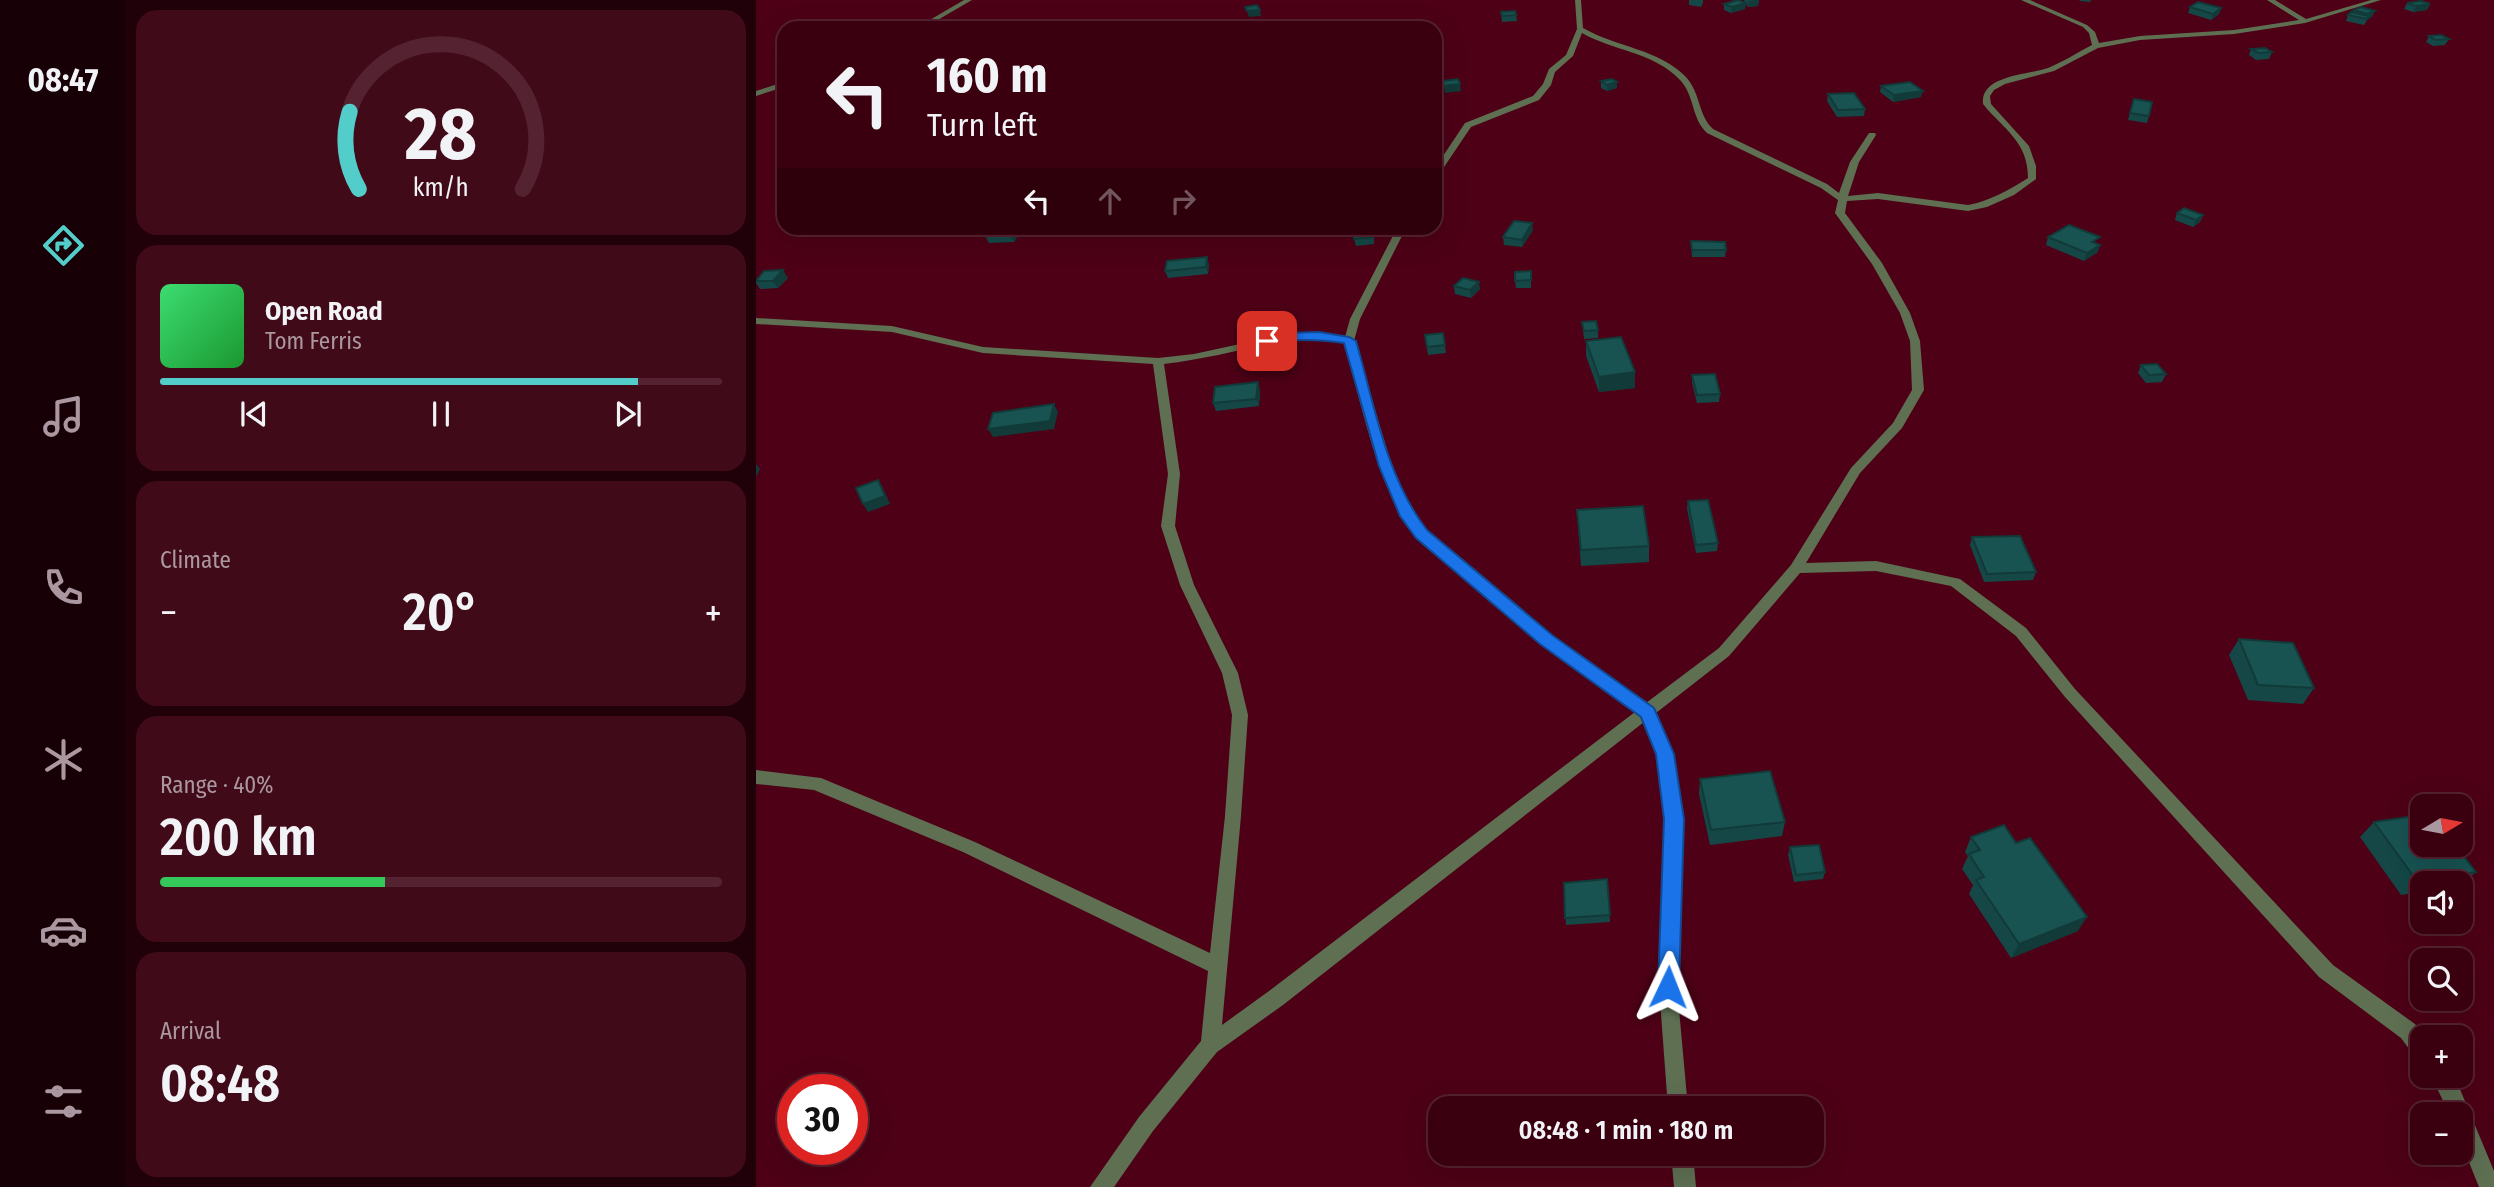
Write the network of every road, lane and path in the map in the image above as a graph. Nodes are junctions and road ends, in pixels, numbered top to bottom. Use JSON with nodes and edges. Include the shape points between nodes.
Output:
{"nodes":[{"id":1,"x":969,"y":0,"type":"edge"},
{"id":2,"x":1578,"y":0,"type":"edge"},
{"id":3,"x":2024,"y":0,"type":"edge"},
{"id":4,"x":2270,"y":0,"type":"edge"},
{"id":5,"x":2378,"y":0,"type":"edge"},
{"id":6,"x":932,"y":21,"type":"edge"},
{"id":7,"x":2305,"y":21,"type":"junction"},
{"id":8,"x":1580,"y":29,"type":"junction"},
{"id":9,"x":2096,"y":46,"type":"junction"},
{"id":10,"x":777,"y":87,"type":"edge"},
{"id":11,"x":756,"y":94,"type":"edge"},
{"id":12,"x":1872,"y":135,"type":"dead end"},
{"id":13,"x":1442,"y":164,"type":"edge"},
{"id":14,"x":1842,"y":200,"type":"junction"},
{"id":15,"x":1398,"y":235,"type":"edge"},
{"id":16,"x":756,"y":321,"type":"edge"},
{"id":17,"x":1349,"y":341,"type":"junction"},
{"id":18,"x":1157,"y":361,"type":"junction"},
{"id":19,"x":1796,"y":568,"type":"junction"},
{"id":20,"x":1648,"y":713,"type":"junction"},
{"id":21,"x":756,"y":777,"type":"edge"},
{"id":22,"x":1218,"y":966,"type":"junction"},
{"id":23,"x":2410,"y":1034,"type":"edge"},
{"id":24,"x":1210,"y":1045,"type":"junction"},
{"id":25,"x":2449,"y":1088,"type":"edge"},
{"id":26,"x":1677,"y":1096,"type":"edge"},
{"id":27,"x":1683,"y":1166,"type":"edge"},
{"id":28,"x":1101,"y":1187,"type":"edge"},
{"id":29,"x":1685,"y":1187,"type":"edge"},
{"id":30,"x":2490,"y":1187,"type":"edge"}],
"edges":[{"from":1,"to":6,"type":"street"},
{"from":2,"to":8,"type":"street"},
{"from":3,"to":9,"type":"street","via":[[2085,26]]},
{"from":4,"to":7,"type":"street"},
{"from":5,"to":7,"type":"street"},
{"from":7,"to":9,"type":"street"},
{"from":8,"to":13,"type":"street","via":[[1569,56],[1552,71],[1536,98],[1468,125]]},
{"from":8,"to":14,"type":"street","via":[[1671,68],[1695,96],[1700,124],[1824,186]]},
{"from":9,"to":14,"type":"street","via":[[2051,69],[2002,82],[1986,96],[1987,104],[2032,158],[2032,178],[2011,193],[1968,208],[1878,196]]},
{"from":10,"to":11,"type":"street"},
{"from":12,"to":14,"type":"street","via":[[1856,156]]},
{"from":14,"to":19,"type":"street","via":[[1840,213],[1877,263],[1905,313],[1915,341],[1918,390],[1898,425],[1855,471]]},
{"from":15,"to":17,"type":"street","via":[[1355,319]]},
{"from":16,"to":18,"type":"street","via":[[892,329],[983,350]]},
{"from":17,"to":18,"type":"street","via":[[1319,335],[1286,337]]},
{"from":17,"to":20,"type":"street","via":[[1386,466],[1407,516],[1421,534],[1546,639]]},
{"from":18,"to":22,"type":"street","via":[[1174,474],[1168,526],[1186,585],[1230,673],[1240,715]]},
{"from":19,"to":20,"type":"street","via":[[1724,652]]},
{"from":19,"to":23,"type":"street","via":[[1876,566],[1955,582],[2021,632],[2070,693],[2326,971]]},
{"from":20,"to":24,"type":"street"},
{"from":20,"to":26,"type":"street","via":[[1665,754],[1674,819],[1668,987]]},
{"from":21,"to":22,"type":"street","via":[[815,783],[969,847]]},
{"from":22,"to":24,"type":"street"},
{"from":24,"to":28,"type":"street"},
{"from":25,"to":30,"type":"street"},
{"from":27,"to":29,"type":"street"}]}
